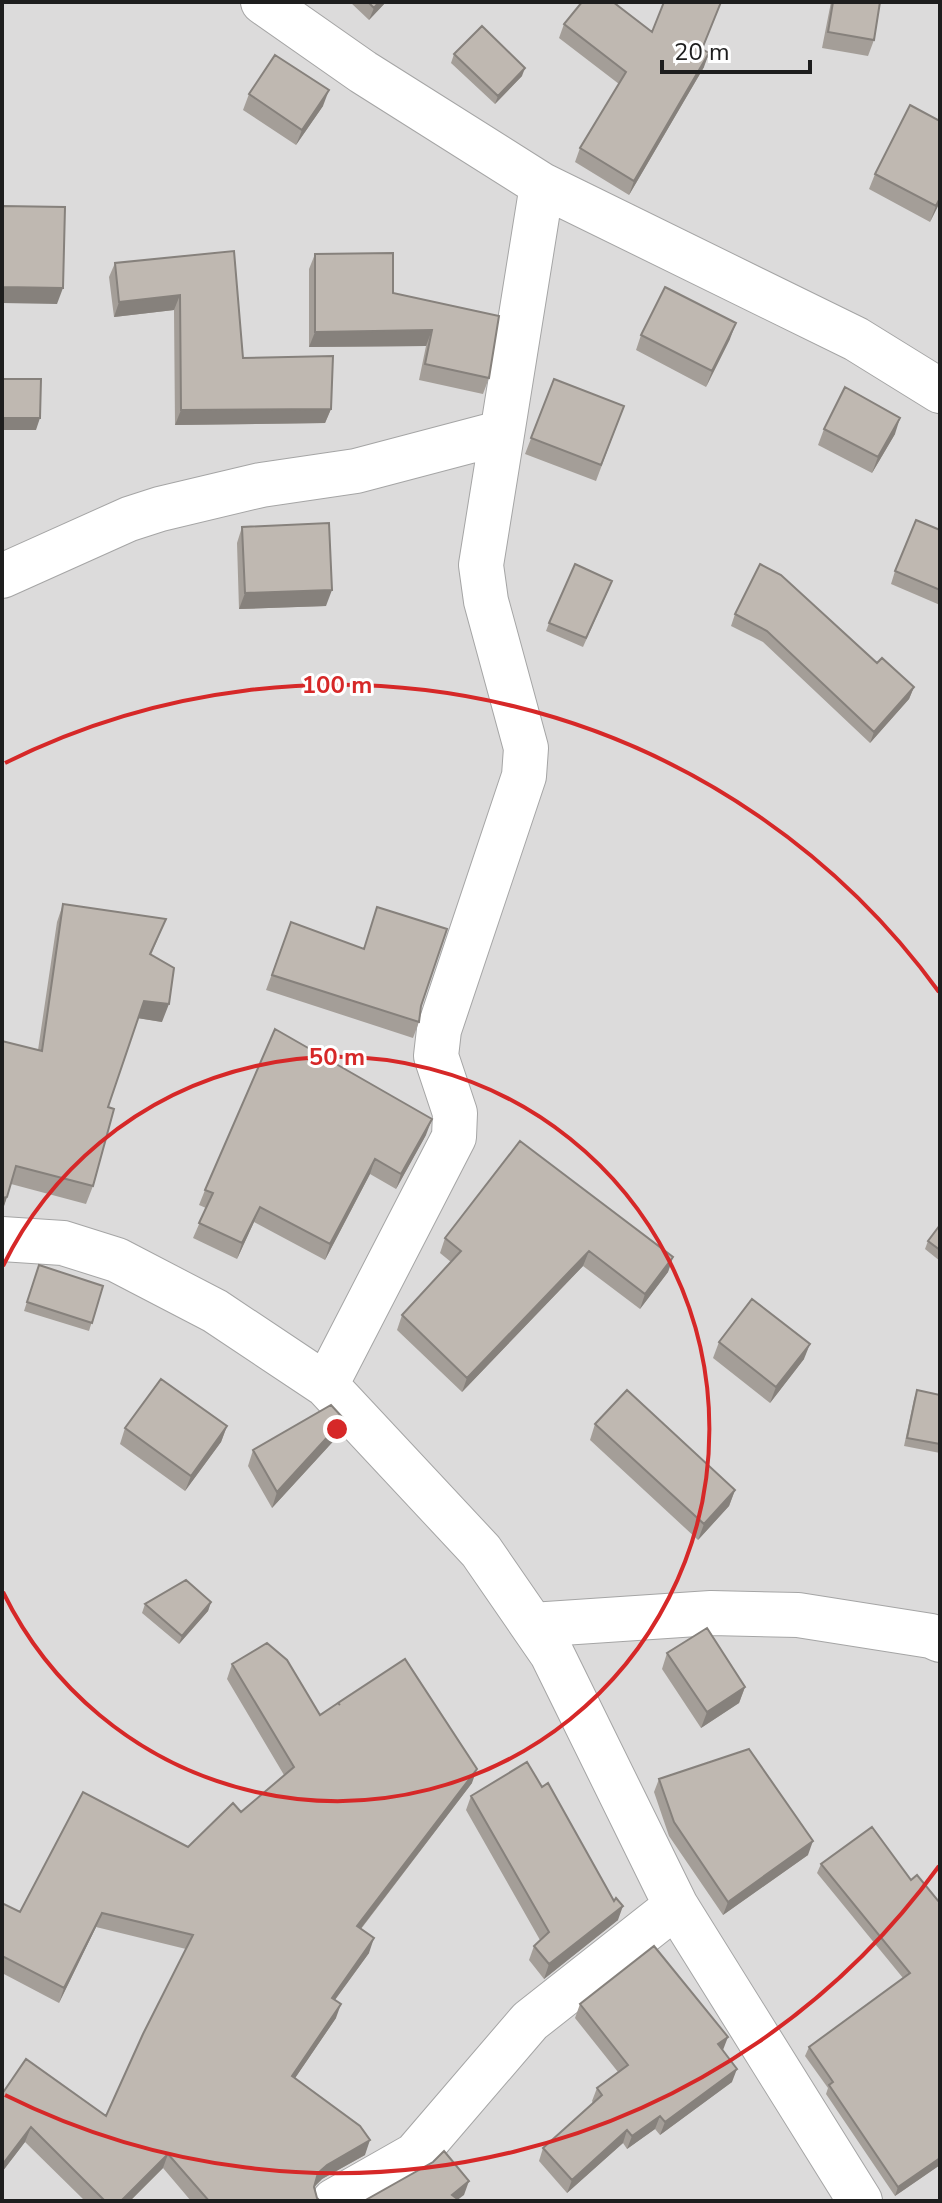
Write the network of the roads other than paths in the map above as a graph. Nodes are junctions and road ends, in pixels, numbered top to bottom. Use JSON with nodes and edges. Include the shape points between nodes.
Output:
{"nodes":[{"id":1,"x":263,"y":2,"type":"edge"},
{"id":2,"x":542,"y":185,"type":"junction"},
{"id":3,"x":940,"y":391,"type":"edge"},
{"id":4,"x":500,"y":433,"type":"junction"},
{"id":5,"x":2,"y":576,"type":"edge"},
{"id":6,"x":2,"y":1239,"type":"edge"},
{"id":7,"x":326,"y":1385,"type":"junction"},
{"id":8,"x":532,"y":1625,"type":"junction"},
{"id":9,"x":940,"y":1640,"type":"edge"},
{"id":10,"x":676,"y":1906,"type":"junction"},
{"id":11,"x":334,"y":2201,"type":"edge"},
{"id":12,"x":860,"y":2201,"type":"edge"}],
"edges":[{"from":1,"to":2,"type":"street"},
{"from":2,"to":3,"type":"street","via":[[856,339]]},
{"from":2,"to":4,"type":"street"},
{"from":4,"to":5,"type":"street","via":[[356,471],[261,485],[160,509]]},
{"from":4,"to":7,"type":"street","via":[[481,565],[526,748],[524,776],[439,1030],[436,1056],[455,1113],[454,1137]]},
{"from":6,"to":7,"type":"street","via":[[63,1243],[117,1260],[215,1311]]},
{"from":7,"to":8,"type":"street","via":[[481,1551]]},
{"from":8,"to":9,"type":"street","via":[[711,1613],[798,1615]]},
{"from":8,"to":10,"type":"street","via":[[552,1654]]},
{"from":10,"to":11,"type":"street","via":[[530,2021],[415,2155]]},
{"from":10,"to":12,"type":"street"}]}
